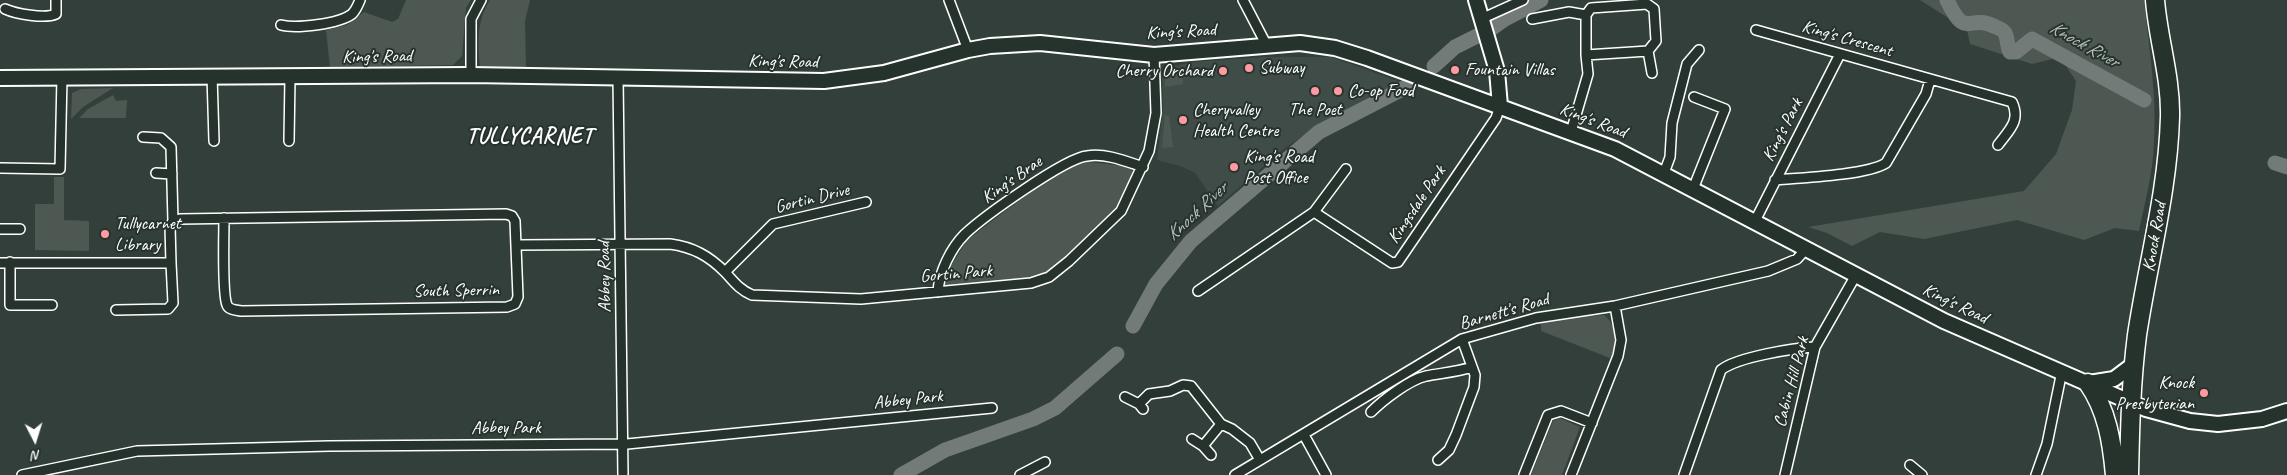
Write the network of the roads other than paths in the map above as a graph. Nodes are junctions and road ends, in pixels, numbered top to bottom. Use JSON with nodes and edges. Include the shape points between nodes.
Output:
{"nodes":[{"id":1,"x":56,"y":0,"type":"edge"},
{"id":2,"x":360,"y":0,"type":"edge"},
{"id":3,"x":481,"y":0,"type":"edge"},
{"id":4,"x":948,"y":0,"type":"edge"},
{"id":5,"x":1243,"y":0,"type":"edge"},
{"id":6,"x":1476,"y":0,"type":"edge"},
{"id":7,"x":1523,"y":0,"type":"edge"},
{"id":8,"x":2155,"y":0,"type":"edge"},
{"id":9,"x":5,"y":9,"type":"dead end"},
{"id":10,"x":1586,"y":15,"type":"junction"},
{"id":11,"x":1482,"y":19,"type":"junction"},
{"id":12,"x":1532,"y":19,"type":"dead end"},
{"id":13,"x":281,"y":25,"type":"dead end"},
{"id":14,"x":1756,"y":30,"type":"dead end"},
{"id":15,"x":1266,"y":44,"type":"junction"},
{"id":16,"x":968,"y":50,"type":"junction"},
{"id":17,"x":1699,"y":50,"type":"dead end"},
{"id":18,"x":1648,"y":51,"type":"junction"},
{"id":19,"x":1154,"y":54,"type":"junction"},
{"id":20,"x":1840,"y":54,"type":"junction"},
{"id":21,"x":1586,"y":55,"type":"junction"},
{"id":22,"x":1652,"y":73,"type":"dead end"},
{"id":23,"x":212,"y":75,"type":"junction"},
{"id":24,"x":471,"y":75,"type":"junction"},
{"id":25,"x":290,"y":76,"type":"junction"},
{"id":26,"x":62,"y":77,"type":"junction"},
{"id":27,"x":0,"y":78,"type":"edge"},
{"id":28,"x":618,"y":78,"type":"junction"},
{"id":29,"x":1930,"y":80,"type":"junction"},
{"id":30,"x":1499,"y":82,"type":"junction"},
{"id":31,"x":1694,"y":98,"type":"dead end"},
{"id":32,"x":1500,"y":106,"type":"junction"},
{"id":33,"x":1514,"y":111,"type":"junction"},
{"id":34,"x":1571,"y":132,"type":"junction"},
{"id":35,"x":142,"y":138,"type":"dead end"},
{"id":36,"x":290,"y":141,"type":"dead end"},
{"id":37,"x":214,"y":142,"type":"dead end"},
{"id":38,"x":1998,"y":145,"type":"dead end"},
{"id":39,"x":1143,"y":167,"type":"junction"},
{"id":40,"x":0,"y":168,"type":"edge"},
{"id":41,"x":1346,"y":169,"type":"dead end"},
{"id":42,"x":156,"y":173,"type":"dead end"},
{"id":43,"x":172,"y":174,"type":"junction"},
{"id":44,"x":1664,"y":174,"type":"junction"},
{"id":45,"x":1775,"y":180,"type":"junction"},
{"id":46,"x":1694,"y":189,"type":"junction"},
{"id":47,"x":866,"y":202,"type":"dead end"},
{"id":48,"x":1314,"y":212,"type":"junction"},
{"id":49,"x":224,"y":218,"type":"junction"},
{"id":50,"x":173,"y":220,"type":"junction"},
{"id":51,"x":1755,"y":221,"type":"junction"},
{"id":52,"x":0,"y":229,"type":"edge"},
{"id":53,"x":20,"y":230,"type":"dead end"},
{"id":54,"x":621,"y":244,"type":"junction"},
{"id":55,"x":517,"y":245,"type":"junction"},
{"id":56,"x":1807,"y":248,"type":"junction"},
{"id":57,"x":10,"y":262,"type":"junction"},
{"id":58,"x":0,"y":263,"type":"edge"},
{"id":59,"x":171,"y":263,"type":"junction"},
{"id":60,"x":725,"y":272,"type":"junction"},
{"id":61,"x":1856,"y":275,"type":"junction"},
{"id":62,"x":1198,"y":291,"type":"dead end"},
{"id":63,"x":938,"y":292,"type":"junction"},
{"id":64,"x":52,"y":305,"type":"dead end"},
{"id":65,"x":1614,"y":306,"type":"junction"},
{"id":66,"x":116,"y":310,"type":"dead end"},
{"id":67,"x":1462,"y":339,"type":"junction"},
{"id":68,"x":1815,"y":347,"type":"junction"},
{"id":69,"x":2134,"y":364,"type":"junction"},
{"id":70,"x":1472,"y":366,"type":"junction"},
{"id":71,"x":2062,"y":371,"type":"junction"},
{"id":72,"x":2088,"y":383,"type":"junction"},
{"id":73,"x":1125,"y":397,"type":"dead end"},
{"id":74,"x":2130,"y":402,"type":"junction"},
{"id":75,"x":992,"y":408,"type":"dead end"},
{"id":76,"x":2287,"y":410,"type":"edge"},
{"id":77,"x":1371,"y":412,"type":"dead end"},
{"id":78,"x":1592,"y":423,"type":"junction"},
{"id":79,"x":1221,"y":424,"type":"junction"},
{"id":80,"x":1304,"y":435,"type":"junction"},
{"id":81,"x":1192,"y":440,"type":"dead end"},
{"id":82,"x":623,"y":444,"type":"junction"},
{"id":83,"x":1203,"y":446,"type":"junction"},
{"id":84,"x":1211,"y":455,"type":"dead end"},
{"id":85,"x":1260,"y":460,"type":"junction"},
{"id":86,"x":1438,"y":460,"type":"dead end"},
{"id":87,"x":1044,"y":462,"type":"dead end"},
{"id":88,"x":1910,"y":465,"type":"dead end"},
{"id":89,"x":1025,"y":474,"type":"edge"},
{"id":90,"x":1237,"y":474,"type":"edge"},
{"id":91,"x":22,"y":475,"type":"edge"},
{"id":92,"x":623,"y":475,"type":"edge"},
{"id":93,"x":1326,"y":475,"type":"edge"},
{"id":94,"x":1524,"y":475,"type":"edge"},
{"id":95,"x":1571,"y":475,"type":"edge"},
{"id":96,"x":1684,"y":475,"type":"edge"},
{"id":97,"x":1784,"y":475,"type":"edge"},
{"id":98,"x":1922,"y":475,"type":"edge"},
{"id":99,"x":2036,"y":475,"type":"edge"},
{"id":100,"x":2115,"y":475,"type":"edge"},
{"id":101,"x":2129,"y":475,"type":"edge"}],
"edges":[{"from":1,"to":9,"type":"street","via":[[56,14],[48,17],[17,14]]},
{"from":2,"to":13,"type":"street","via":[[351,14],[336,20],[294,28]]},
{"from":3,"to":24,"type":"street","via":[[471,19]]},
{"from":4,"to":16,"type":"street"},
{"from":5,"to":15,"type":"street"},
{"from":6,"to":11,"type":"street"},
{"from":7,"to":11,"type":"street"},
{"from":8,"to":69,"type":"highway","name":"Knock Road","via":[[2170,116],[2163,197]]},
{"from":10,"to":12,"type":"street","via":[[1569,12]]},
{"from":10,"to":18,"type":"street","via":[[1591,8],[1651,6],[1656,16],[1656,41]]},
{"from":10,"to":21,"type":"street"},
{"from":11,"to":30,"type":"street"},
{"from":14,"to":20,"type":"street","name":"King's Crescent"},
{"from":15,"to":19,"type":"street","name":"King's Road"},
{"from":15,"to":32,"type":"street","name":"King's Road","via":[[1335,48]]},
{"from":16,"to":19,"type":"street","name":"King's Road","via":[[1040,43]]},
{"from":16,"to":28,"type":"street","name":"King's Road","via":[[884,73],[836,80]]},
{"from":17,"to":44,"type":"street","via":[[1687,64],[1672,123],[1670,157]]},
{"from":18,"to":21,"type":"street"},
{"from":18,"to":22,"type":"street"},
{"from":19,"to":39,"type":"street","name":"Gortin Park","via":[[1156,112],[1149,154]]},
{"from":20,"to":29,"type":"street","name":"King's Crescent"},
{"from":20,"to":45,"type":"street","name":"King's Park"},
{"from":21,"to":34,"type":"street","via":[[1588,74]]},
{"from":23,"to":25,"type":"street","name":"King's Road"},
{"from":23,"to":26,"type":"street","name":"King's Road"},
{"from":23,"to":37,"type":"street"},
{"from":24,"to":25,"type":"street","name":"King's Road"},
{"from":24,"to":28,"type":"street","name":"King's Road"},
{"from":25,"to":36,"type":"street"},
{"from":26,"to":27,"type":"street","name":"King's Road"},
{"from":26,"to":40,"type":"street","via":[[60,169]]},
{"from":28,"to":54,"type":"street","name":"Abbey Road"},
{"from":29,"to":38,"type":"street","name":"King's Crescent","via":[[2012,102],[2017,111],[2016,119]]},
{"from":29,"to":45,"type":"street","via":[[1926,94],[1886,163],[1879,168]]},
{"from":30,"to":32,"type":"street"},
{"from":30,"to":33,"type":"street"},
{"from":31,"to":46,"type":"street","via":[[1725,109]]},
{"from":32,"to":33,"type":"street","name":"King's Road"},
{"from":32,"to":48,"type":"street","name":"Kingsdale Park","via":[[1496,118],[1398,262],[1392,263]]},
{"from":33,"to":34,"type":"street","name":"King's Road"},
{"from":34,"to":44,"type":"street","name":"King's Road","via":[[1615,149]]},
{"from":35,"to":43,"type":"street","via":[[161,138],[168,142]]},
{"from":39,"to":63,"type":"street","name":"Gortin Park","via":[[1121,211],[1049,276],[1008,287]]},
{"from":39,"to":63,"type":"street","name":"King's Brae","via":[[1096,156],[1086,156],[1062,165],[964,235],[943,269]]},
{"from":41,"to":48,"type":"street"},
{"from":42,"to":43,"type":"street"},
{"from":43,"to":50,"type":"street"},
{"from":44,"to":46,"type":"street","name":"King's Road"},
{"from":45,"to":51,"type":"street","name":"King's Park"},
{"from":46,"to":51,"type":"street","name":"King's Road"},
{"from":47,"to":60,"type":"street","name":"Gortin Drive","via":[[773,224]]},
{"from":48,"to":62,"type":"street"},
{"from":49,"to":50,"type":"street","name":"South Sperrin"},
{"from":49,"to":55,"type":"street","name":"South Sperrin","via":[[506,214],[515,221]]},
{"from":49,"to":55,"type":"street","name":"South Sperrin","via":[[227,306],[241,311],[507,306],[515,304],[518,297]]},
{"from":50,"to":59,"type":"street","via":[[170,226]]},
{"from":51,"to":56,"type":"street","name":"King's Road"},
{"from":52,"to":53,"type":"street"},
{"from":54,"to":55,"type":"street","name":"Gortin Park"},
{"from":54,"to":60,"type":"street","name":"Gortin Park","via":[[685,246],[705,254]]},
{"from":54,"to":82,"type":"street","name":"Abbey Road"},
{"from":56,"to":61,"type":"street","name":"King's Road"},
{"from":56,"to":65,"type":"street","name":"Barnett's Road","via":[[1797,259],[1782,266]]},
{"from":57,"to":58,"type":"street"},
{"from":57,"to":59,"type":"street"},
{"from":57,"to":64,"type":"street","via":[[10,304]]},
{"from":59,"to":66,"type":"street","via":[[173,303],[168,309]]},
{"from":60,"to":63,"type":"street","name":"Gortin Park","via":[[741,290],[752,295],[861,299]]},
{"from":61,"to":68,"type":"street","name":"Cabin Hill Park"},
{"from":61,"to":71,"type":"street","name":"King's Road","via":[[1944,321]]},
{"from":65,"to":67,"type":"street","name":"Barnett's Road","via":[[1536,318]]},
{"from":65,"to":78,"type":"street","via":[[1621,340],[1618,356]]},
{"from":67,"to":70,"type":"street"},
{"from":67,"to":80,"type":"street","name":"Barnett's Road"},
{"from":68,"to":96,"type":"street","via":[[1727,365],[1722,370]]},
{"from":68,"to":97,"type":"street","name":"Cabin Hill Park"},
{"from":69,"to":72,"type":"street","via":[[2114,379]]},
{"from":69,"to":74,"type":"highway","name":"Knock Road"},
{"from":70,"to":77,"type":"street","via":[[1457,372],[1425,376]]},
{"from":70,"to":86,"type":"street","via":[[1474,387],[1456,435]]},
{"from":71,"to":72,"type":"street","name":"King's Road"},
{"from":71,"to":99,"type":"street","via":[[2047,444]]},
{"from":72,"to":74,"type":"street","name":"King's Road"},
{"from":72,"to":100,"type":"highway","via":[[2098,396],[2104,414]]},
{"from":73,"to":79,"type":"street","via":[[1141,406],[1149,394],[1170,392],[1183,384],[1191,386]]},
{"from":74,"to":76,"type":"street","name":"King's Road","via":[[2162,414],[2218,424],[2262,419]]},
{"from":74,"to":101,"type":"highway","name":"Knock Road"},
{"from":75,"to":82,"type":"street","name":"Abbey Park"},
{"from":78,"to":94,"type":"street","via":[[1560,411],[1548,416]]},
{"from":78,"to":95,"type":"street"},
{"from":79,"to":83,"type":"street"},
{"from":79,"to":85,"type":"street","via":[[1250,443]]},
{"from":80,"to":85,"type":"street","name":"Barnett's Road"},
{"from":80,"to":93,"type":"street"},
{"from":81,"to":83,"type":"street"},
{"from":82,"to":91,"type":"street","name":"Abbey Park","via":[[136,451]]},
{"from":82,"to":92,"type":"street","name":"Abbey Road"},
{"from":83,"to":84,"type":"street"},
{"from":85,"to":90,"type":"street","name":"Barnett's Road"},
{"from":87,"to":89,"type":"street"},
{"from":88,"to":98,"type":"street"}]}
